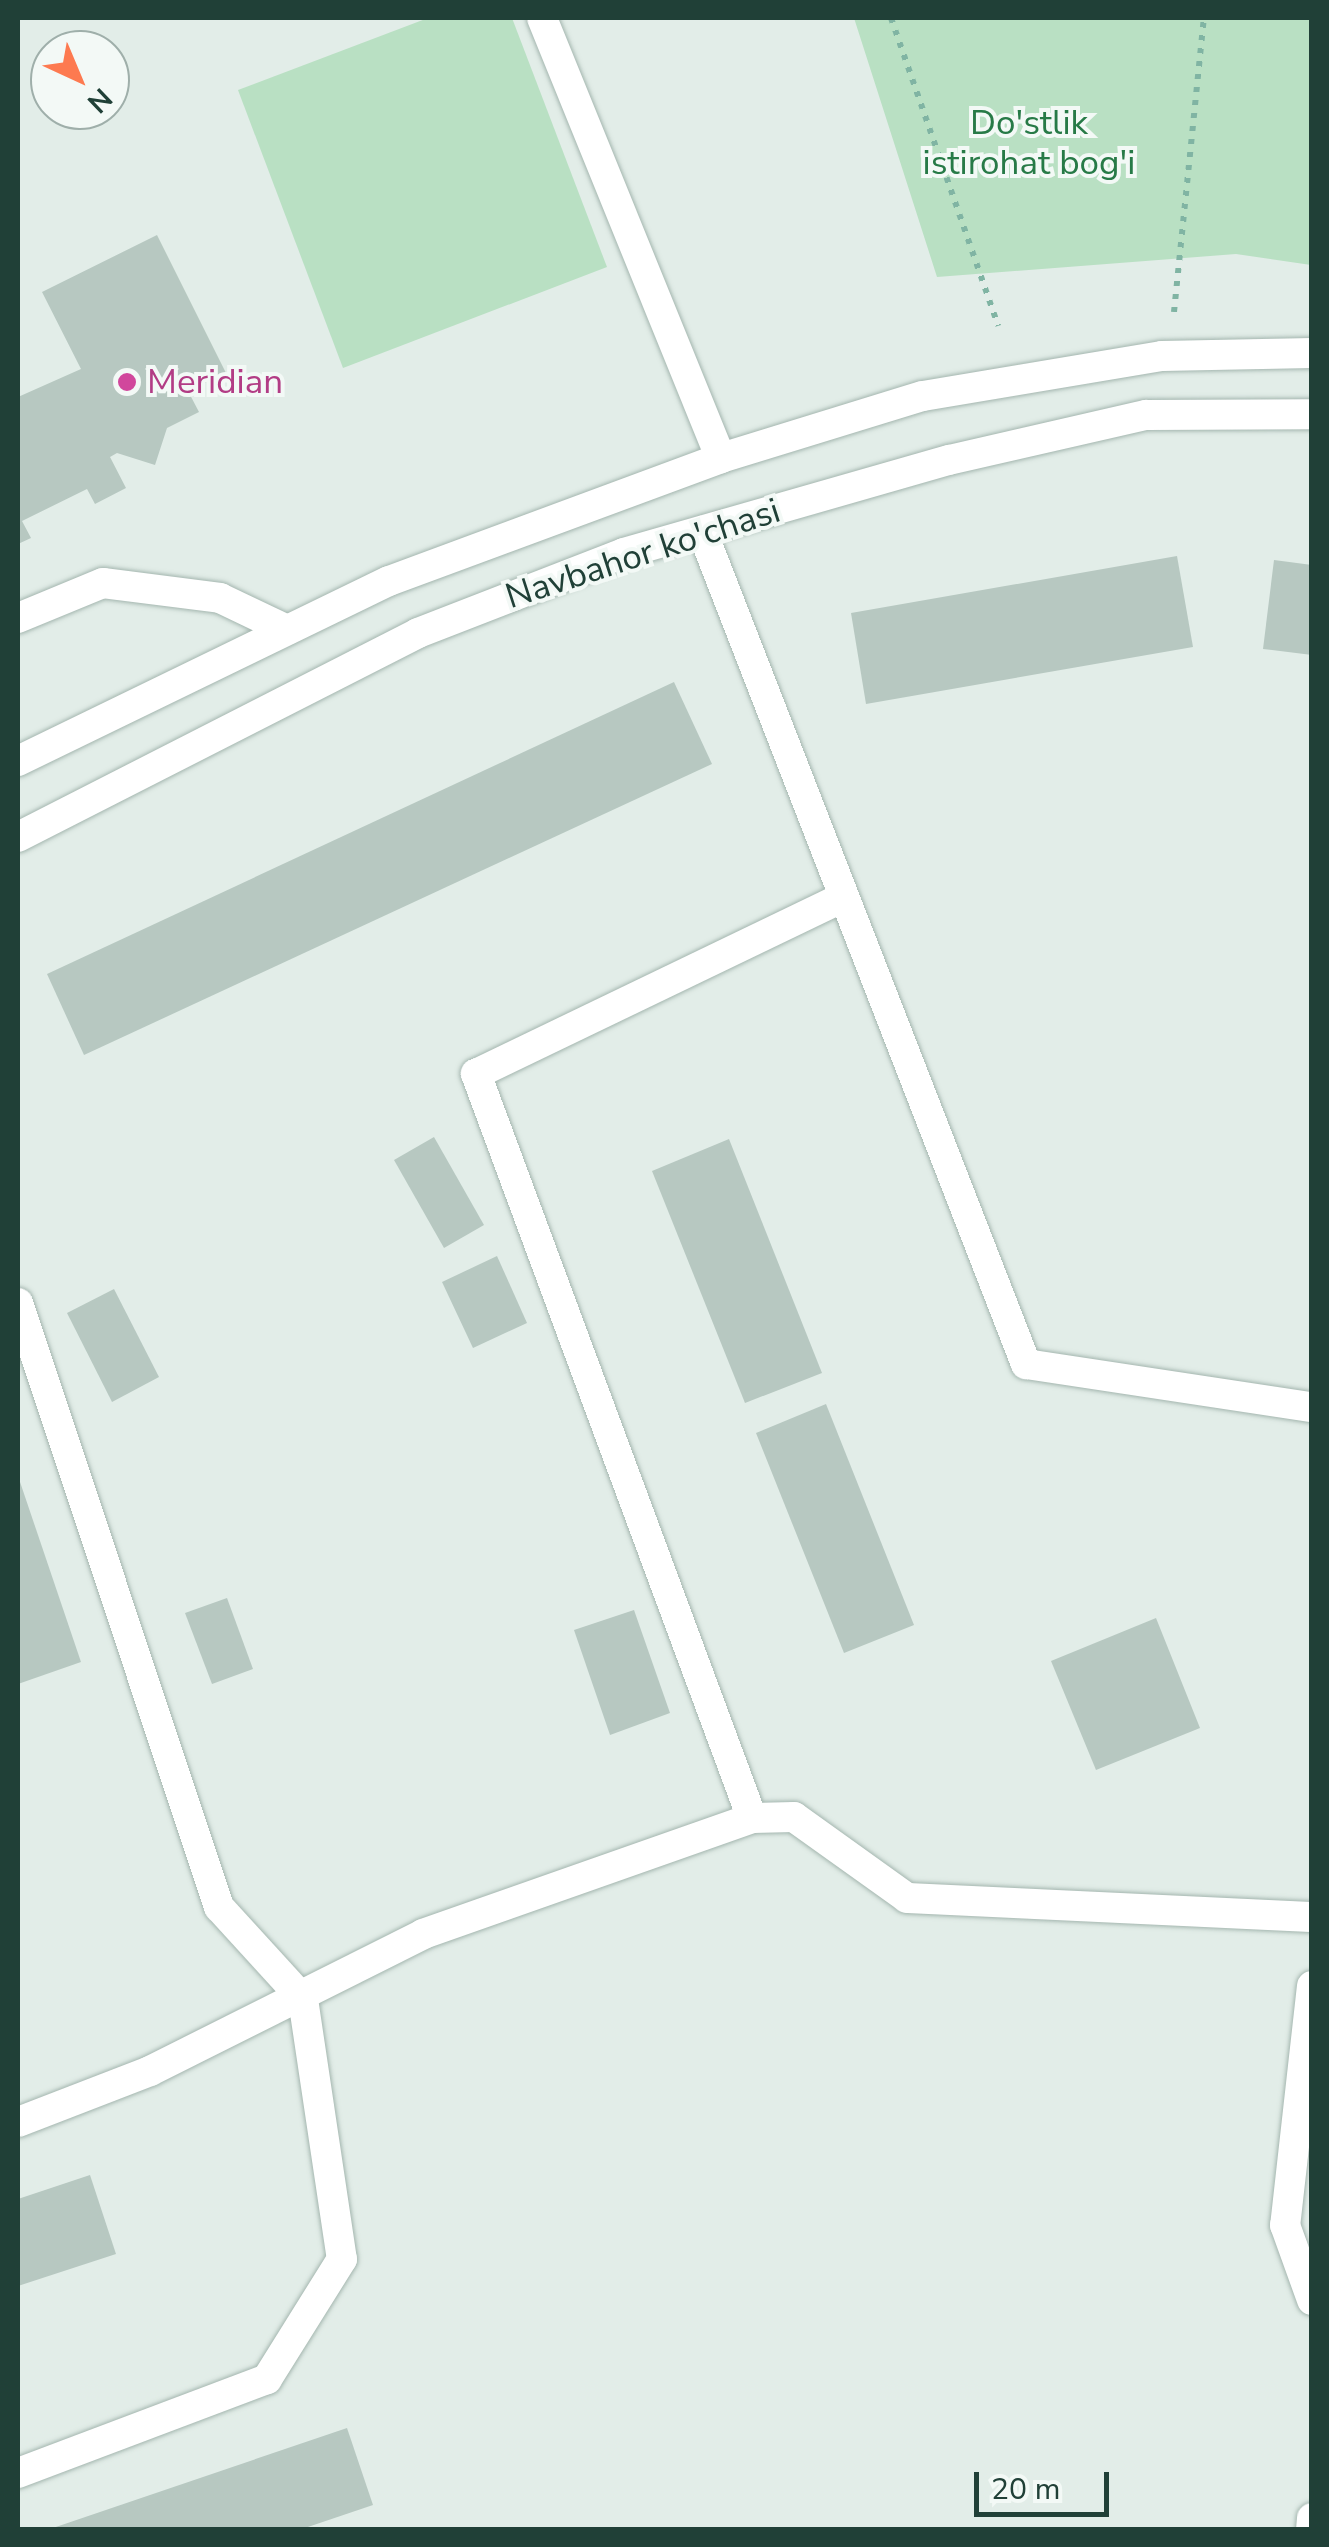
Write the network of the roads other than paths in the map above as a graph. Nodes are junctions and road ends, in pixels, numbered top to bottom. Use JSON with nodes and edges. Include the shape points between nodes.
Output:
{"nodes":[{"id":1,"x":542,"y":18,"type":"edge"},
{"id":2,"x":1312,"y":353,"type":"edge"},
{"id":3,"x":1312,"y":414,"type":"edge"},
{"id":4,"x":721,"y":458,"type":"junction"},
{"id":5,"x":604,"y":502,"type":"junction"},
{"id":6,"x":702,"y":531,"type":"junction"},
{"id":7,"x":624,"y":553,"type":"junction"},
{"id":8,"x":18,"y":618,"type":"edge"},
{"id":9,"x":287,"y":630,"type":"junction"},
{"id":10,"x":18,"y":760,"type":"edge"},
{"id":11,"x":18,"y":837,"type":"edge"},
{"id":12,"x":844,"y":897,"type":"junction"},
{"id":13,"x":18,"y":1303,"type":"edge"},
{"id":14,"x":1312,"y":1407,"type":"edge"},
{"id":15,"x":752,"y":1818,"type":"junction"},
{"id":16,"x":1312,"y":1917,"type":"edge"},
{"id":17,"x":1312,"y":1986,"type":"edge"},
{"id":18,"x":303,"y":1998,"type":"junction"},
{"id":19,"x":18,"y":2122,"type":"edge"},
{"id":20,"x":1312,"y":2300,"type":"edge"},
{"id":21,"x":18,"y":2474,"type":"edge"},
{"id":22,"x":1312,"y":2518,"type":"edge"},
{"id":23,"x":1310,"y":2530,"type":"edge"}],
"edges":[{"from":1,"to":4,"type":"street"},
{"from":2,"to":4,"type":"street","name":"Navbahor ko'chasi","via":[[1162,356],[923,396]]},
{"from":3,"to":6,"type":"street","name":"Navbahor ko'chasi","via":[[1146,415],[949,460]]},
{"from":4,"to":5,"type":"street","name":"Navbahor ko'chasi"},
{"from":5,"to":7,"type":"street"},
{"from":5,"to":9,"type":"street","name":"Navbahor ko'chasi","via":[[389,582]]},
{"from":6,"to":7,"type":"street","name":"Navbahor ko'chasi"},
{"from":6,"to":12,"type":"street"},
{"from":7,"to":11,"type":"street","name":"Navbahor ko'chasi","via":[[418,633]]},
{"from":8,"to":9,"type":"street","via":[[103,583],[220,598]]},
{"from":9,"to":10,"type":"street","name":"Navbahor ko'chasi"},
{"from":12,"to":14,"type":"street","via":[[1026,1364]]},
{"from":12,"to":15,"type":"street","via":[[476,1074]]},
{"from":13,"to":18,"type":"street","via":[[219,1907]]},
{"from":15,"to":16,"type":"street","via":[[794,1816],[907,1898]]},
{"from":15,"to":18,"type":"street","via":[[422,1934]]},
{"from":17,"to":20,"type":"street","via":[[1284,2226]]},
{"from":18,"to":19,"type":"street","via":[[150,2072]]},
{"from":18,"to":21,"type":"street","via":[[342,2260],[267,2379]]},
{"from":22,"to":23,"type":"street"}]}
